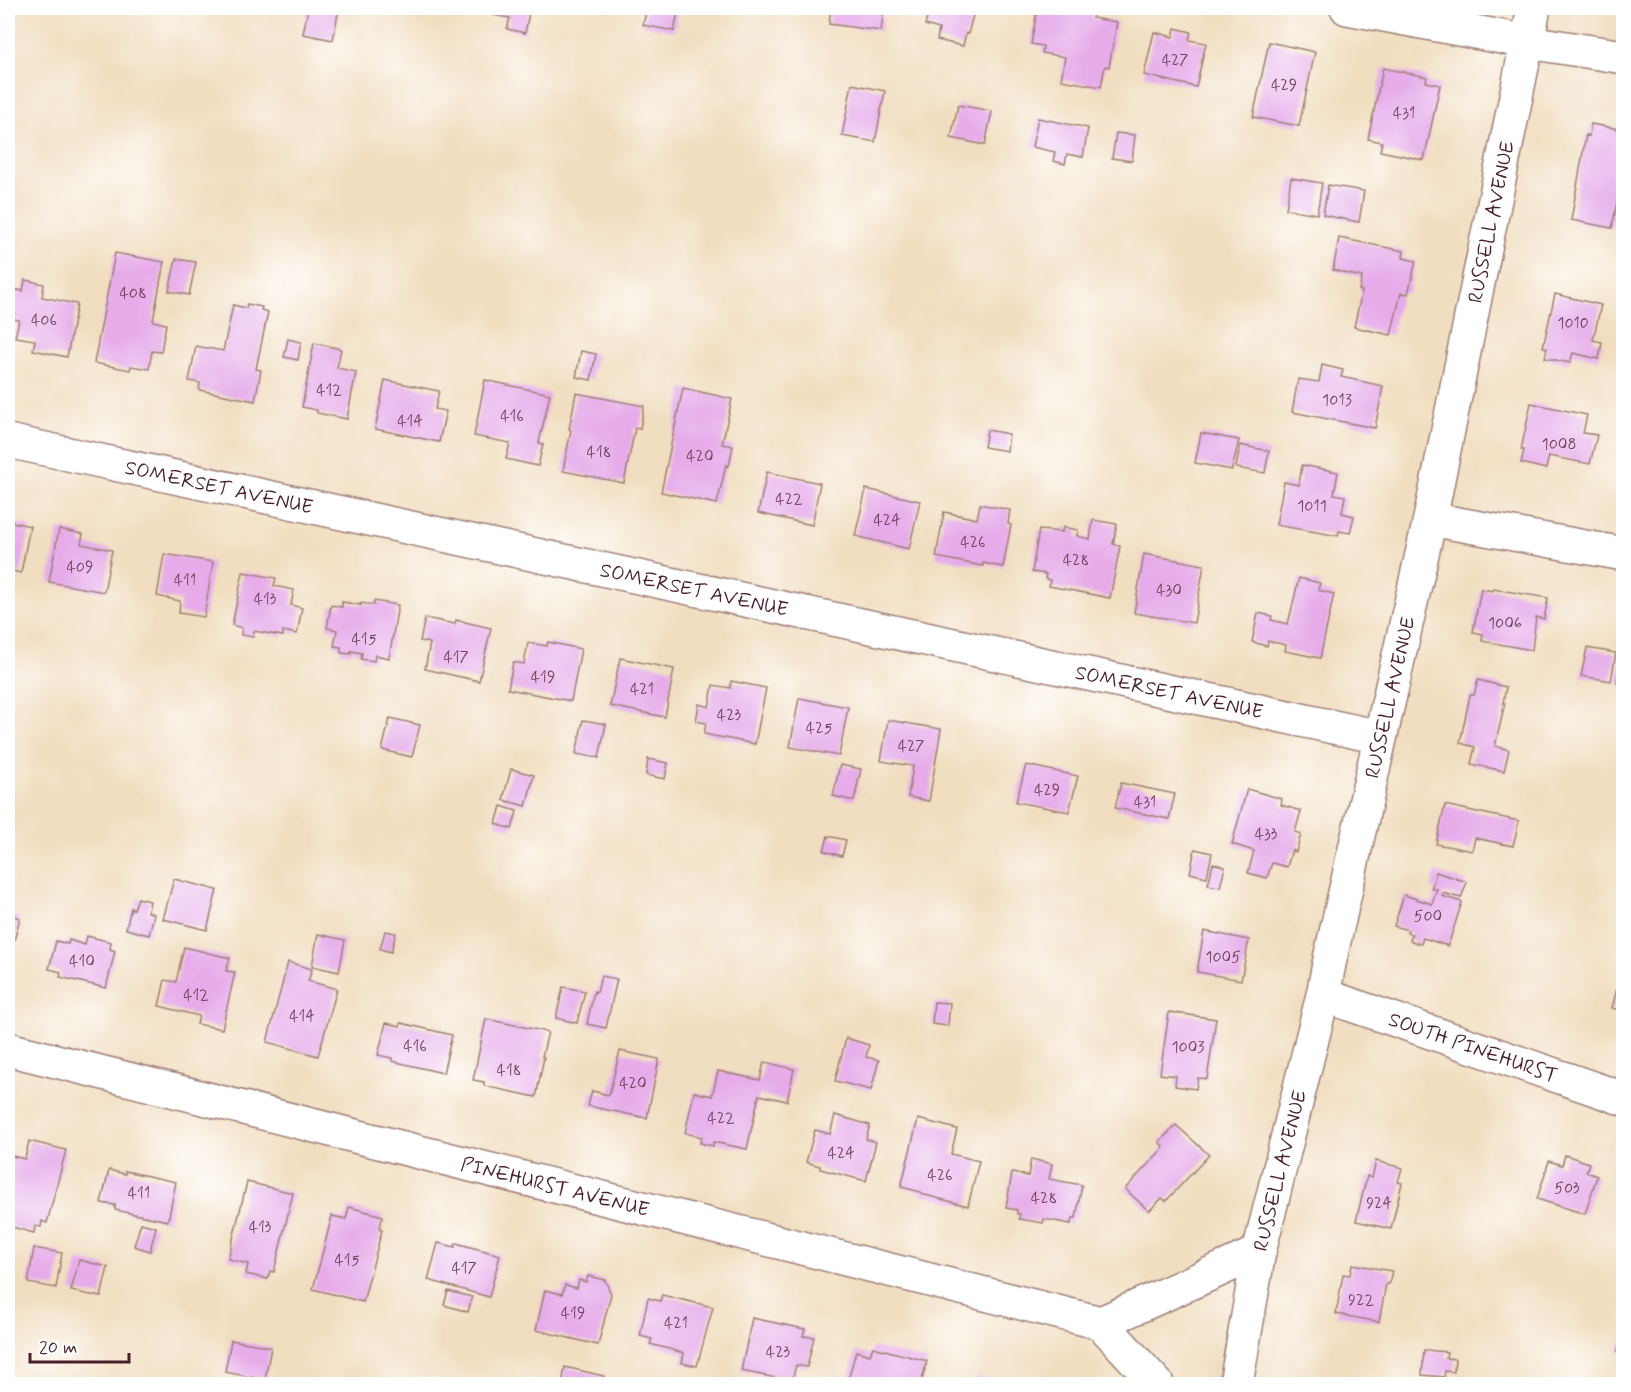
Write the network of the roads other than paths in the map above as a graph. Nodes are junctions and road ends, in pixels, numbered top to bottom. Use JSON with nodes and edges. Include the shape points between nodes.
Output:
{"nodes":[{"id":1,"x":1347,"y":8,"type":"edge"},
{"id":2,"x":1534,"y":8,"type":"edge"},
{"id":3,"x":1528,"y":42,"type":"junction"},
{"id":4,"x":1623,"y":57,"type":"edge"},
{"id":5,"x":8,"y":441,"type":"edge"},
{"id":6,"x":1430,"y":519,"type":"junction"},
{"id":7,"x":1623,"y":554,"type":"edge"},
{"id":8,"x":1380,"y":737,"type":"junction"},
{"id":9,"x":1323,"y":995,"type":"junction"},
{"id":10,"x":8,"y":1049,"type":"edge"},
{"id":11,"x":1623,"y":1099,"type":"edge"},
{"id":12,"x":1259,"y":1252,"type":"junction"},
{"id":13,"x":1101,"y":1323,"type":"junction"},
{"id":14,"x":1157,"y":1384,"type":"edge"},
{"id":15,"x":1236,"y":1384,"type":"edge"}],
"edges":[{"from":1,"to":3,"type":"street"},
{"from":2,"to":3,"type":"street","name":"RUSSELL AVENUE"},
{"from":3,"to":4,"type":"street"},
{"from":3,"to":6,"type":"street","name":"RUSSELL AVENUE"},
{"from":5,"to":8,"type":"street","name":"SOMERSET AVENUE"},
{"from":6,"to":7,"type":"street"},
{"from":6,"to":8,"type":"street","name":"RUSSELL AVENUE"},
{"from":8,"to":9,"type":"street","name":"RUSSELL AVENUE"},
{"from":9,"to":11,"type":"street","name":"SOUTH PINEHURST"},
{"from":9,"to":12,"type":"street","name":"RUSSELL AVENUE"},
{"from":10,"to":13,"type":"street","name":"PINEHURST AVENUE"},
{"from":12,"to":13,"type":"street"},
{"from":12,"to":15,"type":"street","name":"RUSSELL AVENUE"},
{"from":13,"to":14,"type":"street"}]}
